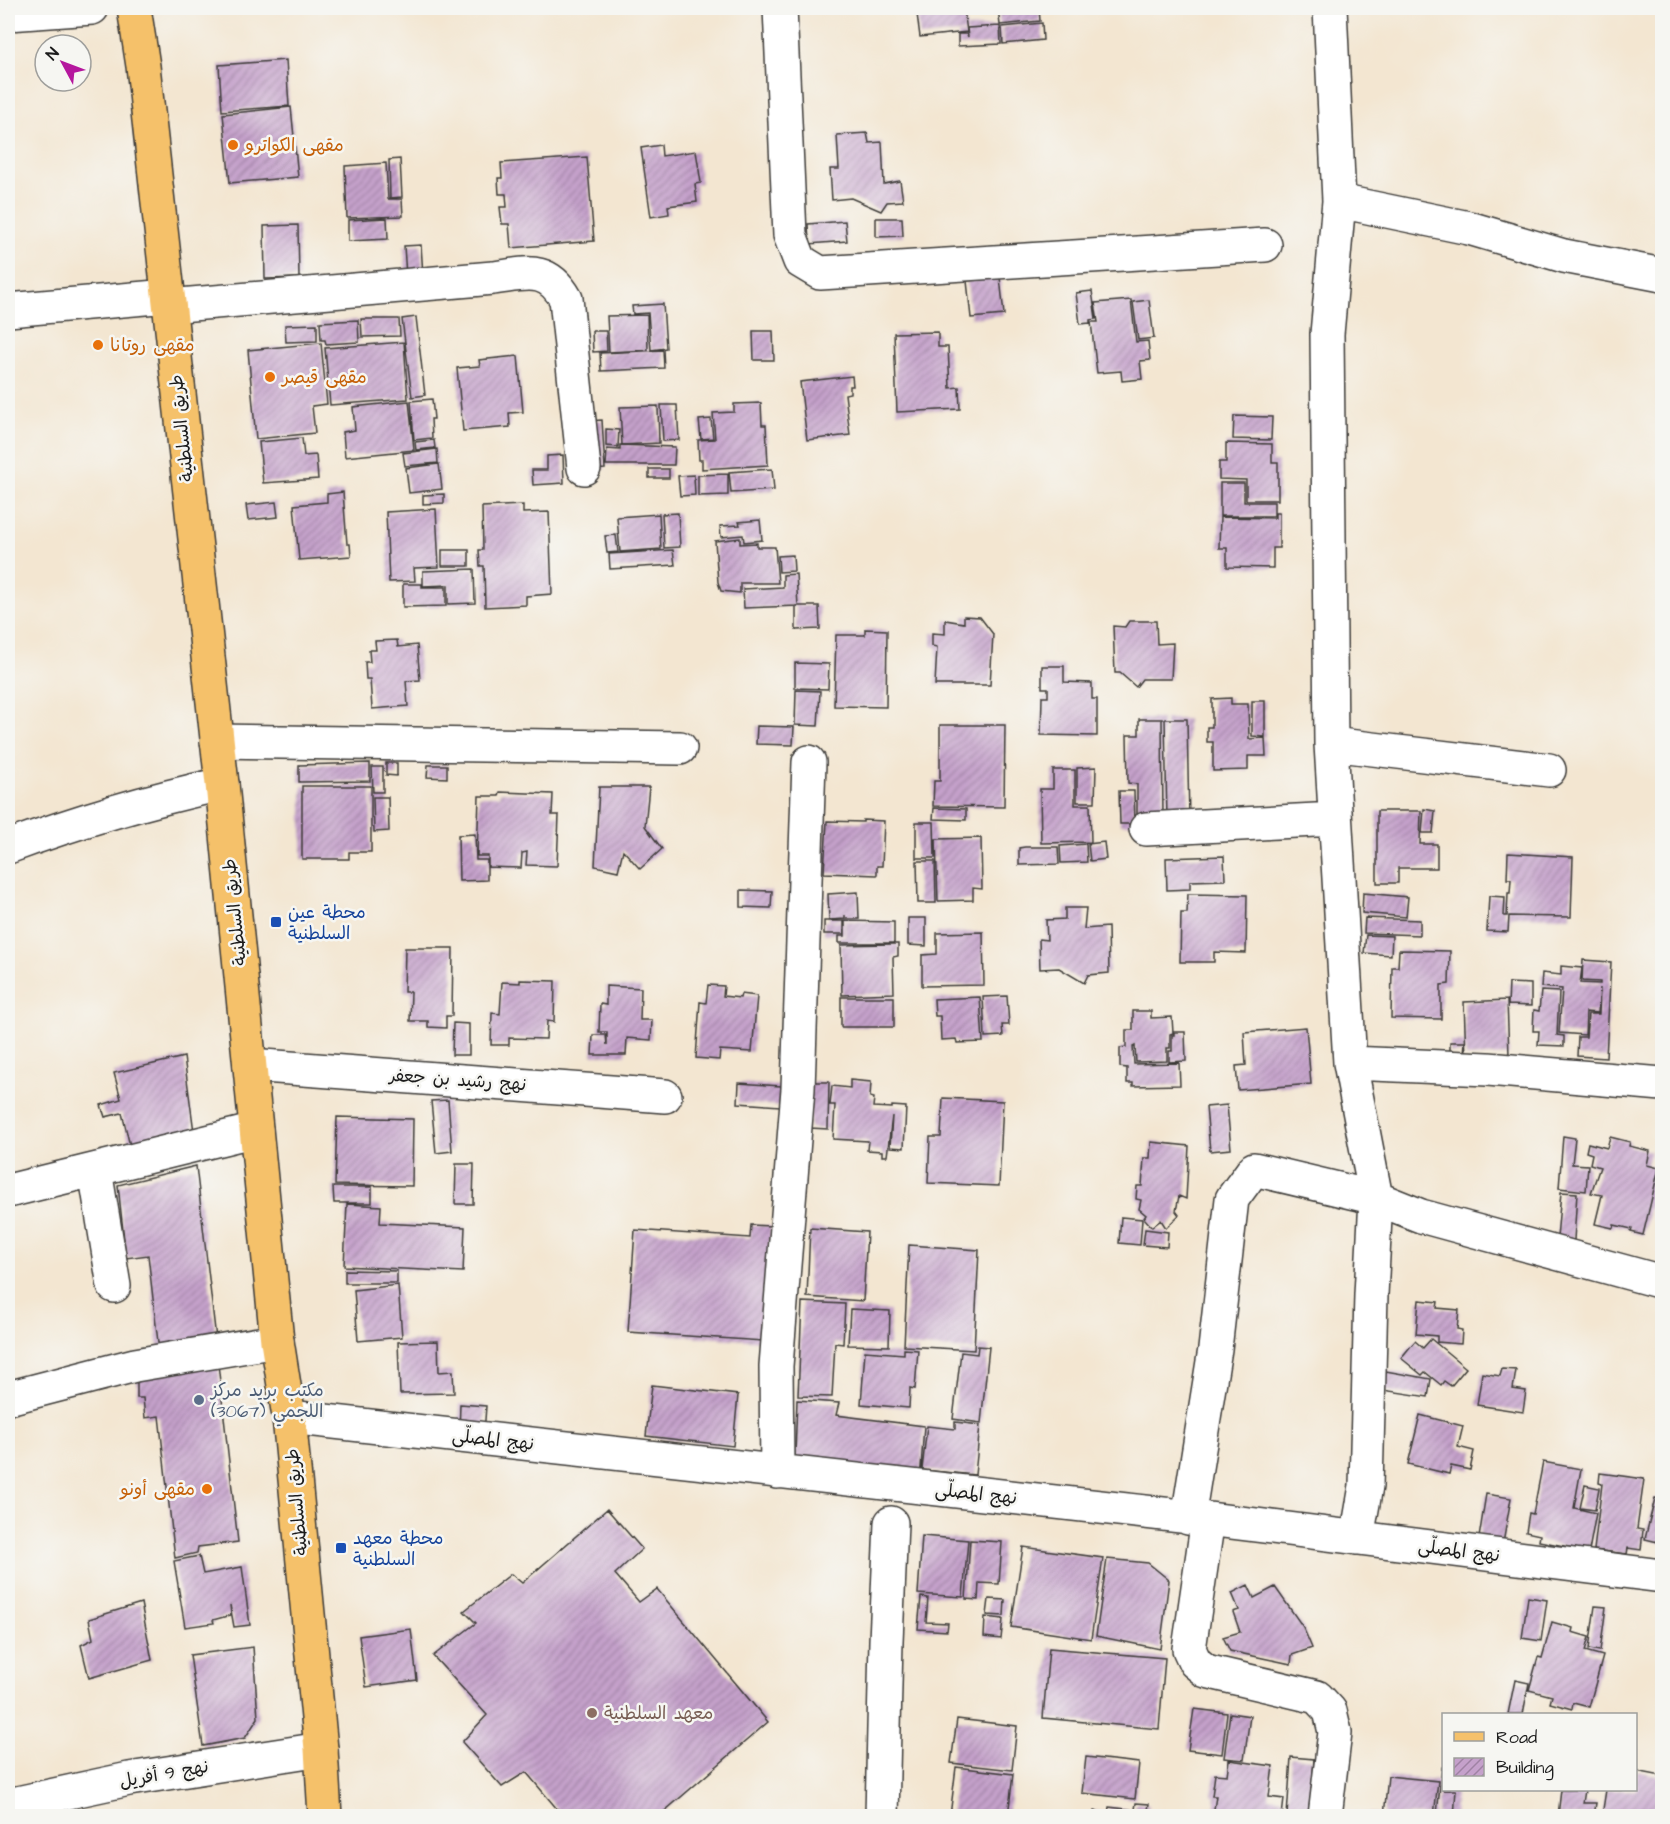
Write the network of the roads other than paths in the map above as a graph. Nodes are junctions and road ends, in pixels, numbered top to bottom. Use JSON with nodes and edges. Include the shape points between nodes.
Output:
{"nodes":[{"id":1,"x":92,"y":8,"type":"edge"},
{"id":2,"x":134,"y":8,"type":"edge"},
{"id":3,"x":780,"y":8,"type":"edge"},
{"id":4,"x":1330,"y":8,"type":"edge"},
{"id":5,"x":8,"y":14,"type":"edge"},
{"id":6,"x":1339,"y":201,"type":"junction"},
{"id":7,"x":1265,"y":245,"type":"dead end"},
{"id":8,"x":1662,"y":275,"type":"edge"},
{"id":9,"x":168,"y":301,"type":"junction"},
{"id":10,"x":8,"y":310,"type":"edge"},
{"id":11,"x":584,"y":468,"type":"dead end"},
{"id":12,"x":217,"y":741,"type":"junction"},
{"id":13,"x":1331,"y":744,"type":"junction"},
{"id":14,"x":680,"y":748,"type":"dead end"},
{"id":15,"x":809,"y":762,"type":"dead end"},
{"id":16,"x":1549,"y":770,"type":"dead end"},
{"id":17,"x":222,"y":784,"type":"junction"},
{"id":18,"x":1335,"y":819,"type":"junction"},
{"id":19,"x":1146,"y":829,"type":"dead end"},
{"id":20,"x":8,"y":847,"type":"edge"},
{"id":21,"x":1350,"y":1063,"type":"junction"},
{"id":22,"x":250,"y":1065,"type":"junction"},
{"id":23,"x":1662,"y":1084,"type":"edge"},
{"id":24,"x":666,"y":1096,"type":"dead end"},
{"id":25,"x":256,"y":1130,"type":"junction"},
{"id":26,"x":95,"y":1170,"type":"junction"},
{"id":27,"x":8,"y":1191,"type":"edge"},
{"id":28,"x":1377,"y":1198,"type":"junction"},
{"id":29,"x":1662,"y":1282,"type":"edge"},
{"id":30,"x":114,"y":1286,"type":"dead end"},
{"id":31,"x":277,"y":1341,"type":"junction"},
{"id":32,"x":8,"y":1398,"type":"edge"},
{"id":33,"x":289,"y":1417,"type":"junction"},
{"id":34,"x":777,"y":1472,"type":"junction"},
{"id":35,"x":1198,"y":1518,"type":"junction"},
{"id":36,"x":891,"y":1523,"type":"dead end"},
{"id":37,"x":1357,"y":1538,"type":"junction"},
{"id":38,"x":1662,"y":1576,"type":"edge"},
{"id":39,"x":321,"y":1749,"type":"junction"},
{"id":40,"x":8,"y":1805,"type":"edge"},
{"id":41,"x":326,"y":1816,"type":"edge"},
{"id":42,"x":882,"y":1816,"type":"edge"},
{"id":43,"x":1325,"y":1816,"type":"edge"}],
"edges":[{"from":1,"to":5,"type":"street"},
{"from":2,"to":9,"type":"main road","name":"طريق السلطنية"},
{"from":3,"to":7,"type":"street","via":[[790,235],[800,261],[820,273]]},
{"from":4,"to":6,"type":"street"},
{"from":6,"to":8,"type":"street","via":[[1469,228],[1564,256]]},
{"from":6,"to":13,"type":"street","via":[[1327,334]]},
{"from":9,"to":10,"type":"street"},
{"from":9,"to":11,"type":"street","via":[[537,273],[550,279],[566,299]]},
{"from":9,"to":12,"type":"main road","name":"طريق السلطنية"},
{"from":12,"to":14,"type":"street"},
{"from":12,"to":17,"type":"main road","name":"طريق السلطنية"},
{"from":13,"to":16,"type":"street"},
{"from":13,"to":18,"type":"street"},
{"from":15,"to":34,"type":"street","via":[[798,1089],[776,1366]]},
{"from":17,"to":20,"type":"street","via":[[159,797]]},
{"from":17,"to":22,"type":"main road","name":"طريق السلطنية"},
{"from":18,"to":19,"type":"street"},
{"from":18,"to":21,"type":"street"},
{"from":21,"to":23,"type":"street","via":[[1488,1069]]},
{"from":21,"to":28,"type":"street"},
{"from":22,"to":24,"type":"street","name":"نهج رشيد بن جعفر"},
{"from":22,"to":25,"type":"main road","name":"طريق السلطنية"},
{"from":25,"to":26,"type":"street"},
{"from":25,"to":31,"type":"main road","name":"طريق السلطنية"},
{"from":26,"to":27,"type":"street"},
{"from":26,"to":30,"type":"street"},
{"from":28,"to":29,"type":"street","via":[[1421,1216]]},
{"from":28,"to":35,"type":"street","via":[[1254,1169],[1232,1198]]},
{"from":28,"to":37,"type":"street","via":[[1366,1486]]},
{"from":31,"to":32,"type":"street","via":[[135,1365]]},
{"from":31,"to":33,"type":"main road","name":"طريق السلطنية"},
{"from":33,"to":34,"type":"street","name":"نهج المصلّى"},
{"from":33,"to":39,"type":"main road","name":"طريق السلطنية"},
{"from":34,"to":35,"type":"street","name":"نهج المصلّى"},
{"from":35,"to":37,"type":"street","name":"نهج المصلّى"},
{"from":35,"to":43,"type":"street","via":[[1189,1649],[1195,1662],[1206,1671],[1317,1697],[1330,1711],[1335,1732]]},
{"from":36,"to":42,"type":"street"},
{"from":37,"to":38,"type":"street","name":"نهج المصلّى"},
{"from":39,"to":40,"type":"street","name":"نهج 9 أفريل","via":[[129,1779]]},
{"from":39,"to":41,"type":"main road","name":"طريق السلطنية"}]}
